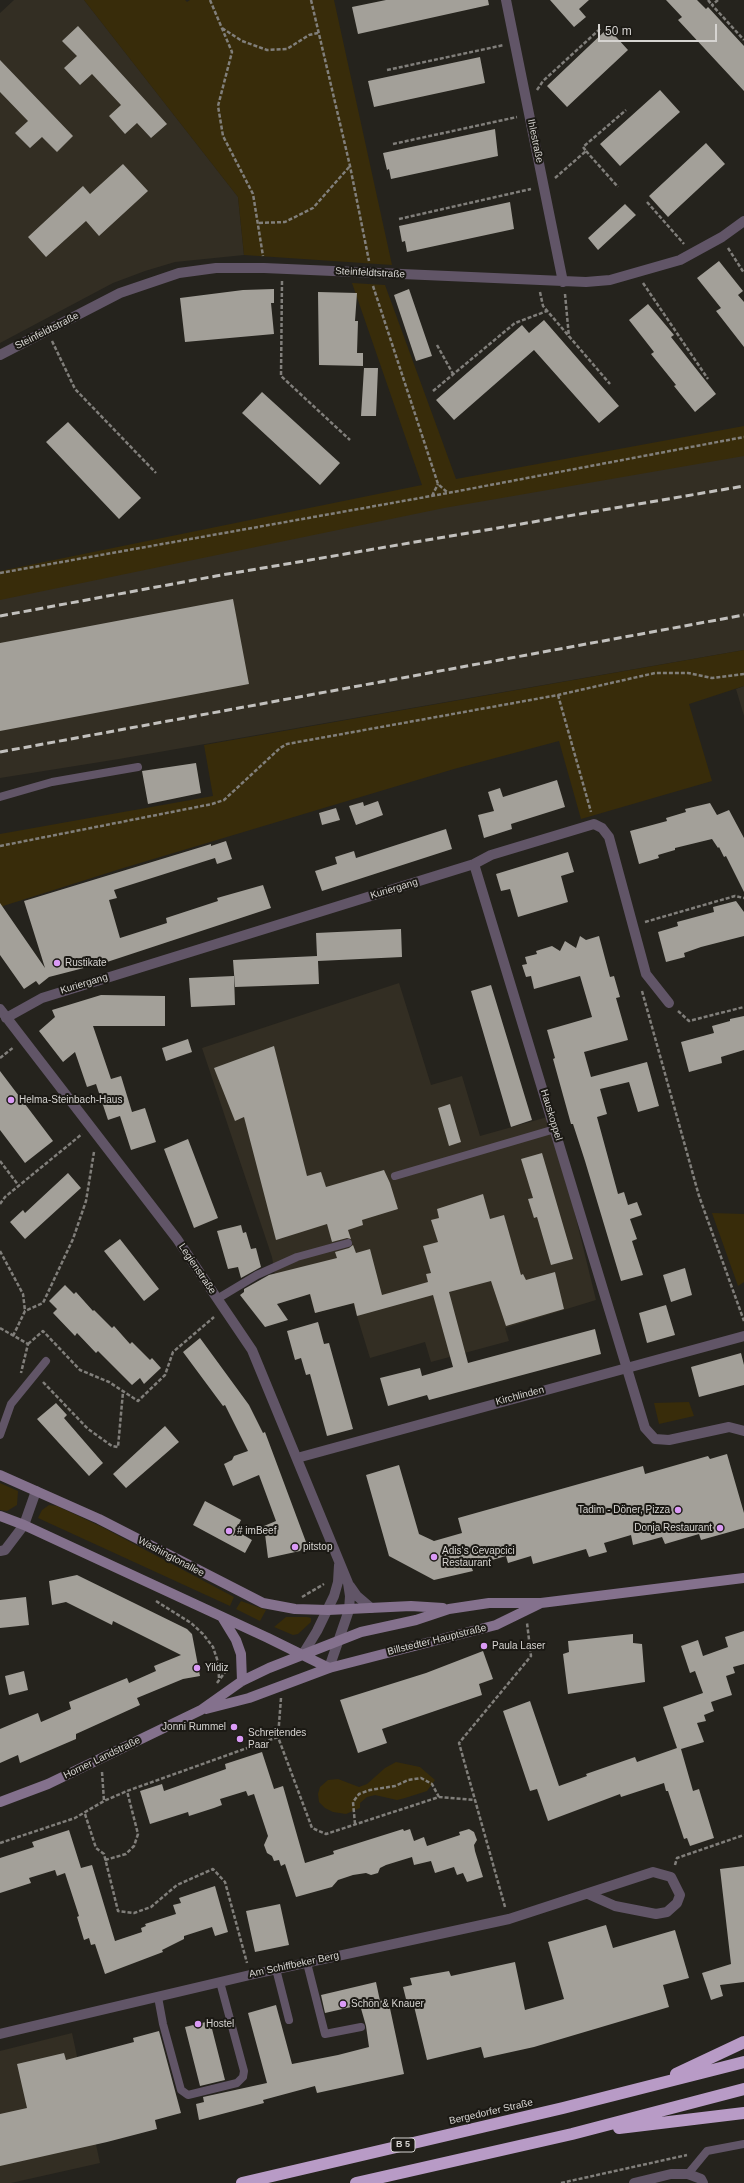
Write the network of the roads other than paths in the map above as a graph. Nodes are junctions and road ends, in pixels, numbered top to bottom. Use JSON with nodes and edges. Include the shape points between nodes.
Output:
{"nodes":[{"id":1,"x":506,"y":0,"type":"edge"},
{"id":2,"x":744,"y":221,"type":"edge"},
{"id":3,"x":564,"y":282,"type":"junction"},
{"id":4,"x":0,"y":355,"type":"edge"},
{"id":5,"x":138,"y":767,"type":"dead end"},
{"id":6,"x":0,"y":797,"type":"edge"},
{"id":7,"x":474,"y":864,"type":"junction"},
{"id":8,"x":669,"y":1003,"type":"road end"},
{"id":9,"x":3,"y":1013,"type":"edge"},
{"id":10,"x":555,"y":1129,"type":"junction"},
{"id":11,"x":394,"y":1176,"type":"dead end"},
{"id":12,"x":348,"y":1243,"type":"dead end"},
{"id":13,"x":218,"y":1300,"type":"junction"},
{"id":14,"x":744,"y":1336,"type":"edge"},
{"id":15,"x":46,"y":1361,"type":"dead end"},
{"id":16,"x":627,"y":1367,"type":"junction"},
{"id":17,"x":744,"y":1431,"type":"edge"},
{"id":18,"x":0,"y":1435,"type":"edge"},
{"id":19,"x":297,"y":1458,"type":"junction"},
{"id":20,"x":0,"y":1475,"type":"edge"},
{"id":21,"x":36,"y":1491,"type":"junction"},
{"id":22,"x":0,"y":1516,"type":"edge"},
{"id":23,"x":24,"y":1525,"type":"junction"},
{"id":24,"x":0,"y":1552,"type":"edge"},
{"id":25,"x":744,"y":1578,"type":"edge"},
{"id":26,"x":343,"y":1582,"type":"junction"},
{"id":27,"x":541,"y":1603,"type":"junction"},
{"id":28,"x":371,"y":1608,"type":"junction"},
{"id":29,"x":449,"y":1609,"type":"junction"},
{"id":30,"x":328,"y":1610,"type":"junction"},
{"id":31,"x":349,"y":1610,"type":"junction"},
{"id":32,"x":222,"y":1617,"type":"junction"},
{"id":33,"x":338,"y":1640,"type":"junction"},
{"id":34,"x":303,"y":1654,"type":"junction"},
{"id":35,"x":329,"y":1668,"type":"junction"},
{"id":36,"x":242,"y":1681,"type":"junction"},
{"id":37,"x":201,"y":1710,"type":"junction"},
{"id":38,"x":0,"y":1802,"type":"edge"},
{"id":39,"x":588,"y":1894,"type":"junction"},
{"id":40,"x":307,"y":1963,"type":"junction"},
{"id":41,"x":276,"y":1969,"type":"junction"},
{"id":42,"x":220,"y":1982,"type":"junction"},
{"id":43,"x":158,"y":1997,"type":"junction"},
{"id":44,"x":289,"y":2020,"type":"dead end"},
{"id":45,"x":361,"y":2027,"type":"dead end"},
{"id":46,"x":0,"y":2034,"type":"edge"},
{"id":47,"x":744,"y":2042,"type":"edge"},
{"id":48,"x":744,"y":2062,"type":"edge"},
{"id":49,"x":650,"y":2086,"type":"junction"},
{"id":50,"x":744,"y":2089,"type":"edge"},
{"id":51,"x":744,"y":2113,"type":"edge"},
{"id":52,"x":572,"y":2134,"type":"junction"},
{"id":53,"x":744,"y":2144,"type":"edge"},
{"id":54,"x":688,"y":2174,"type":"junction"},
{"id":55,"x":242,"y":2183,"type":"edge"},
{"id":56,"x":356,"y":2183,"type":"edge"},
{"id":57,"x":634,"y":2183,"type":"edge"},
{"id":58,"x":704,"y":2183,"type":"edge"}],
"edges":[{"from":1,"to":3,"type":"street","name":"Ihlestraße"},
{"from":2,"to":3,"type":"street","name":"Steinfeldtstraße","via":[[722,238],[680,260],[610,280]]},
{"from":3,"to":4,"type":"street","name":"Steinfeldtstraße","via":[[371,272],[216,268],[179,273],[120,293]]},
{"from":5,"to":6,"type":"lane","via":[[52,782]]},
{"from":7,"to":8,"type":"street","name":"Kuriergang","via":[[492,854],[594,824],[602,828],[609,837],[646,974]]},
{"from":7,"to":9,"type":"street","name":"Kuriergang","via":[[42,998]]},
{"from":7,"to":10,"type":"street","name":"Hauskoppel"},
{"from":9,"to":13,"type":"street","name":"Legienstraße","via":[[177,1239]]},
{"from":10,"to":11,"type":"lane"},
{"from":10,"to":16,"type":"street","name":"Hauskoppel"},
{"from":12,"to":13,"type":"lane","via":[[297,1257],[257,1275]]},
{"from":13,"to":19,"type":"street","name":"Legienstraße","via":[[252,1350]]},
{"from":14,"to":16,"type":"street","name":"Kirchlinden"},
{"from":15,"to":18,"type":"lane","via":[[11,1404]]},
{"from":16,"to":17,"type":"street","name":"Hauskoppel","via":[[645,1428],[655,1438],[669,1440],[729,1427]]},
{"from":16,"to":19,"type":"street","name":"Kirchlinden"},
{"from":19,"to":26,"type":"street","name":"Legienstraße","via":[[339,1560]]},
{"from":20,"to":21,"type":"main road","name":"Washingtonallee"},
{"from":21,"to":23,"type":"street"},
{"from":21,"to":30,"type":"main road","name":"Washingtonallee","via":[[98,1519],[263,1603],[289,1608]]},
{"from":22,"to":23,"type":"main road"},
{"from":23,"to":24,"type":"street","via":[[5,1550]]},
{"from":23,"to":32,"type":"main road"},
{"from":25,"to":27,"type":"main road","name":"Billstedter Hauptstraße"},
{"from":26,"to":28,"type":"street","name":"Legienstraße"},
{"from":26,"to":30,"type":"street"},
{"from":26,"to":31,"type":"street","name":"Legienstraße","via":[[350,1596]]},
{"from":27,"to":29,"type":"main road","name":"Billstedter Hauptstraße","via":[[490,1603]]},
{"from":27,"to":35,"type":"main road","name":"Billstedter Hauptstraße","via":[[496,1625]]},
{"from":28,"to":29,"type":"main road","name":"Billstedter Hauptstraße","via":[[411,1606]]},
{"from":28,"to":31,"type":"main road","name":"Billstedter Hauptstraße"},
{"from":29,"to":33,"type":"main road","name":"Billstedter Hauptstraße"},
{"from":30,"to":31,"type":"main road","name":"Washingtonallee"},
{"from":30,"to":34,"type":"street"},
{"from":31,"to":33,"type":"street","name":"Legienstraße"},
{"from":32,"to":34,"type":"main road"},
{"from":32,"to":36,"type":"main road","via":[[241,1654]]},
{"from":33,"to":34,"type":"main road","name":"Billstedter Hauptstraße"},
{"from":33,"to":35,"type":"street","name":"Legienstraße"},
{"from":34,"to":35,"type":"main road"},
{"from":34,"to":36,"type":"main road","name":"Horner Landstraße"},
{"from":35,"to":37,"type":"main road","name":"Horner Landstraße","via":[[249,1698]]},
{"from":36,"to":37,"type":"main road","name":"Horner Landstraße"},
{"from":37,"to":38,"type":"main road","name":"Horner Landstraße","via":[[48,1784]]},
{"from":39,"to":39,"type":"street","name":"Am Schiffbeker Berg","via":[[653,1872],[671,1877],[680,1895],[677,1903],[667,1912],[656,1914],[616,1906]]},
{"from":39,"to":40,"type":"street","name":"Am Schiffbeker Berg","via":[[509,1919]]},
{"from":40,"to":41,"type":"street","name":"Am Schiffbeker Berg"},
{"from":40,"to":45,"type":"lane","via":[[325,2034]]},
{"from":41,"to":42,"type":"street","name":"Am Schiffbeker Berg"},
{"from":41,"to":44,"type":"lane"},
{"from":42,"to":43,"type":"street","name":"Am Schiffbeker Berg"},
{"from":42,"to":43,"type":"lane","via":[[244,2071],[243,2077],[237,2083],[188,2095],[181,2090]]},
{"from":43,"to":46,"type":"street","name":"Am Schiffbeker Berg"},
{"from":47,"to":49,"type":"highway"},
{"from":48,"to":49,"type":"highway","name":"Bergedorfer Straße","number":"B 5"},
{"from":49,"to":55,"type":"highway","name":"Bergedorfer Straße","number":"B 5"},
{"from":50,"to":52,"type":"highway"},
{"from":51,"to":52,"type":"highway"},
{"from":52,"to":56,"type":"highway"},
{"from":53,"to":54,"type":"lane","via":[[707,2151]]},
{"from":54,"to":57,"type":"street","via":[[671,2174]]},
{"from":54,"to":58,"type":"street"}]}
